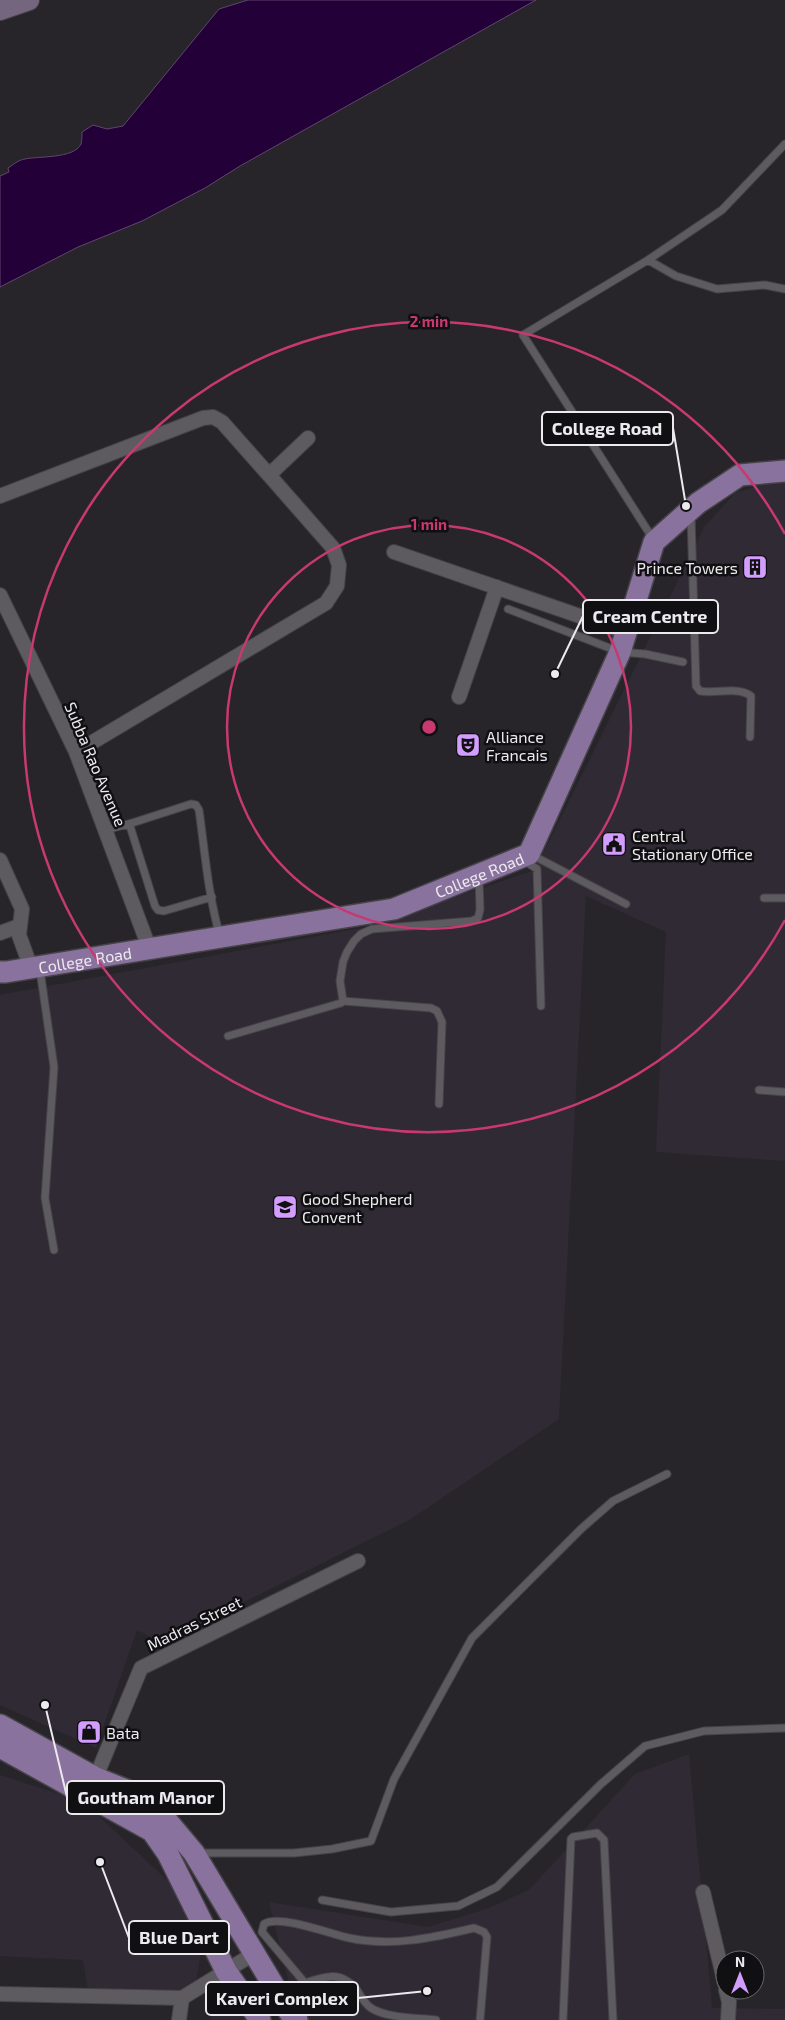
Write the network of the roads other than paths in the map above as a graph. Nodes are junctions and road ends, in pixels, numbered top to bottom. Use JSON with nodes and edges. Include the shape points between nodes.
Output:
{"nodes":[{"id":1,"x":26,"y":0,"type":"edge"},
{"id":2,"x":0,"y":10,"type":"edge"},
{"id":3,"x":785,"y":144,"type":"edge"},
{"id":4,"x":648,"y":260,"type":"junction"},
{"id":5,"x":785,"y":289,"type":"edge"},
{"id":6,"x":308,"y":438,"type":"dead end"},
{"id":7,"x":785,"y":470,"type":"edge"},
{"id":8,"x":269,"y":475,"type":"junction"},
{"id":9,"x":0,"y":496,"type":"edge"},
{"id":10,"x":691,"y":510,"type":"junction"},
{"id":11,"x":654,"y":542,"type":"junction"},
{"id":12,"x":394,"y":552,"type":"dead end"},
{"id":13,"x":497,"y":587,"type":"junction"},
{"id":14,"x":0,"y":595,"type":"edge"},
{"id":15,"x":508,"y":609,"type":"dead end"},
{"id":16,"x":623,"y":642,"type":"junction"},
{"id":17,"x":683,"y":662,"type":"dead end"},
{"id":18,"x":458,"y":696,"type":"dead end"},
{"id":19,"x":750,"y":737,"type":"dead end"},
{"id":20,"x":76,"y":752,"type":"junction"},
{"id":21,"x":132,"y":823,"type":"junction"},
{"id":22,"x":105,"y":830,"type":"junction"},
{"id":23,"x":524,"y":856,"type":"junction"},
{"id":24,"x":0,"y":860,"type":"edge"},
{"id":25,"x":479,"y":875,"type":"junction"},
{"id":26,"x":212,"y":897,"type":"junction"},
{"id":27,"x":764,"y":898,"type":"dead end"},
{"id":28,"x":785,"y":898,"type":"edge"},
{"id":29,"x":626,"y":904,"type":"dead end"},
{"id":30,"x":19,"y":926,"type":"junction"},
{"id":31,"x":0,"y":933,"type":"edge"},
{"id":32,"x":220,"y":938,"type":"junction"},
{"id":33,"x":150,"y":950,"type":"junction"},
{"id":34,"x":35,"y":968,"type":"junction"},
{"id":35,"x":3,"y":972,"type":"edge"},
{"id":36,"x":343,"y":1001,"type":"junction"},
{"id":37,"x":541,"y":1006,"type":"dead end"},
{"id":38,"x":228,"y":1036,"type":"dead end"},
{"id":39,"x":759,"y":1090,"type":"dead end"},
{"id":40,"x":785,"y":1092,"type":"edge"},
{"id":41,"x":439,"y":1104,"type":"dead end"},
{"id":42,"x":54,"y":1250,"type":"dead end"},
{"id":43,"x":667,"y":1474,"type":"dead end"},
{"id":44,"x":358,"y":1561,"type":"dead end"},
{"id":45,"x":0,"y":1725,"type":"edge"},
{"id":46,"x":785,"y":1728,"type":"edge"},
{"id":47,"x":0,"y":1747,"type":"edge"},
{"id":48,"x":92,"y":1786,"type":"junction"},
{"id":49,"x":181,"y":1854,"type":"junction"},
{"id":50,"x":702,"y":1892,"type":"dead end"},
{"id":51,"x":322,"y":1900,"type":"dead end"},
{"id":52,"x":716,"y":1950,"type":"edge"},
{"id":53,"x":255,"y":1953,"type":"junction"},
{"id":54,"x":226,"y":1971,"type":"junction"},
{"id":55,"x":304,"y":1983,"type":"junction"},
{"id":56,"x":278,"y":1992,"type":"junction"},
{"id":57,"x":0,"y":1994,"type":"edge"},
{"id":58,"x":182,"y":1998,"type":"junction"},
{"id":59,"x":728,"y":2000,"type":"edge"},
{"id":60,"x":179,"y":2020,"type":"edge"},
{"id":61,"x":260,"y":2020,"type":"edge"},
{"id":62,"x":296,"y":2020,"type":"edge"},
{"id":63,"x":436,"y":2020,"type":"edge"},
{"id":64,"x":480,"y":2020,"type":"edge"},
{"id":65,"x":563,"y":2020,"type":"edge"},
{"id":66,"x":613,"y":2020,"type":"edge"},
{"id":67,"x":728,"y":2020,"type":"edge"}],
"edges":[{"from":1,"to":2,"type":"main road"},
{"from":3,"to":4,"type":"lane","via":[[722,210]]},
{"from":4,"to":5,"type":"lane","via":[[676,276],[717,289],[765,285]]},
{"from":4,"to":11,"type":"lane","via":[[523,334]]},
{"from":6,"to":8,"type":"street"},
{"from":7,"to":10,"type":"main road","via":[[740,475]]},
{"from":8,"to":9,"type":"street","via":[[222,422],[213,417]]},
{"from":8,"to":20,"type":"street","via":[[333,548],[339,565],[337,586],[326,603]]},
{"from":10,"to":11,"type":"main road"},
{"from":10,"to":19,"type":"lane","via":[[696,686],[700,691],[741,692],[750,696]]},
{"from":11,"to":16,"type":"main road","name":"College Road"},
{"from":12,"to":13,"type":"street"},
{"from":13,"to":16,"type":"street"},
{"from":13,"to":18,"type":"street"},
{"from":14,"to":20,"type":"street","name":"Subba Rao Avenue"},
{"from":15,"to":16,"type":"lane"},
{"from":16,"to":17,"type":"lane","via":[[645,654]]},
{"from":16,"to":23,"type":"main road","name":"College Road"},
{"from":20,"to":22,"type":"street","name":"Subba Rao Avenue"},
{"from":21,"to":22,"type":"lane"},
{"from":21,"to":26,"type":"lane","via":[[131,830],[158,910]]},
{"from":21,"to":26,"type":"lane","via":[[191,804],[196,806]]},
{"from":22,"to":33,"type":"street","name":"Subba Rao Avenue"},
{"from":23,"to":25,"type":"main road","name":"College Road"},
{"from":23,"to":29,"type":"lane"},
{"from":23,"to":37,"type":"lane","via":[[537,869]]},
{"from":24,"to":30,"type":"street","via":[[22,909]]},
{"from":25,"to":32,"type":"main road","name":"College Road","via":[[394,909]]},
{"from":25,"to":36,"type":"lane","via":[[478,918],[372,929],[361,934],[346,952],[343,962],[340,981]]},
{"from":26,"to":32,"type":"lane"},
{"from":27,"to":28,"type":"lane"},
{"from":30,"to":31,"type":"street"},
{"from":30,"to":34,"type":"street","via":[[19,935]]},
{"from":32,"to":33,"type":"main road","name":"College Road"},
{"from":33,"to":34,"type":"main road","name":"College Road"},
{"from":34,"to":35,"type":"main road","name":"College Road"},
{"from":34,"to":42,"type":"lane","via":[[54,1067],[45,1198]]},
{"from":36,"to":38,"type":"lane"},
{"from":36,"to":41,"type":"lane","via":[[437,1011],[442,1022]]},
{"from":39,"to":40,"type":"lane"},
{"from":43,"to":49,"type":"lane","via":[[613,1501],[472,1638],[394,1779],[371,1841],[332,1850],[294,1853]]},
{"from":44,"to":48,"type":"street","name":"Madras Street","via":[[142,1668]]},
{"from":45,"to":48,"type":"main road"},
{"from":46,"to":51,"type":"lane","via":[[704,1731],[645,1746],[601,1784],[498,1887],[458,1906],[391,1912]]},
{"from":47,"to":48,"type":"main road"},
{"from":48,"to":49,"type":"main road"},
{"from":48,"to":49,"type":"main road","via":[[126,1790],[168,1822]]},
{"from":49,"to":53,"type":"main road"},
{"from":49,"to":54,"type":"main road"},
{"from":50,"to":52,"type":"street"},
{"from":53,"to":54,"type":"street"},
{"from":53,"to":56,"type":"main road"},
{"from":54,"to":58,"type":"street"},
{"from":54,"to":61,"type":"main road"},
{"from":55,"to":56,"type":"lane"},
{"from":55,"to":63,"type":"lane","via":[[325,1977],[344,1978],[371,2008],[382,2013]]},
{"from":55,"to":64,"type":"lane","via":[[262,1932],[267,1922],[304,1925],[350,1938],[385,1942],[479,1928],[487,1937]]},
{"from":56,"to":62,"type":"main road"},
{"from":57,"to":58,"type":"street"},
{"from":58,"to":60,"type":"street"},
{"from":59,"to":67,"type":"street"},
{"from":65,"to":66,"type":"lane","via":[[570,1839],[597,1833],[604,1840]]}]}
